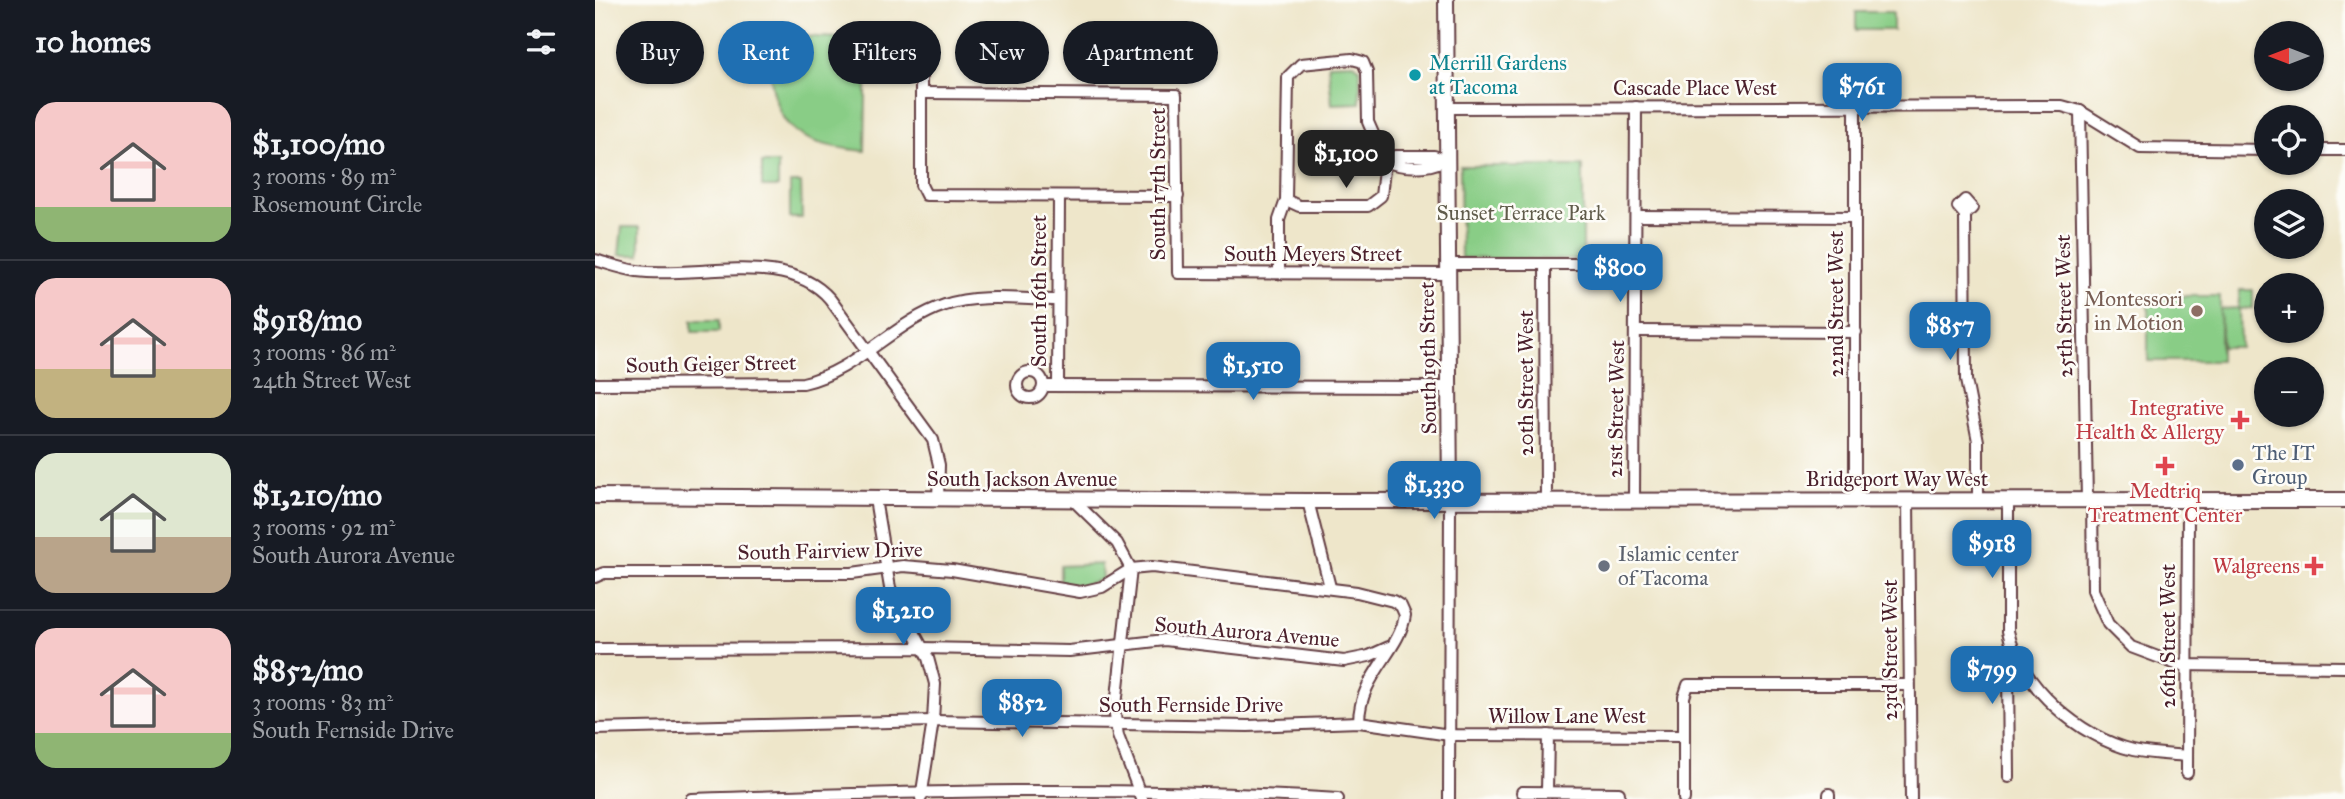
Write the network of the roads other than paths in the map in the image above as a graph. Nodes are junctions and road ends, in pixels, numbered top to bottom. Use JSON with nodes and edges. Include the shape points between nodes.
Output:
{"nodes":[{"id":1,"x":1446,"y":0,"type":"edge"},
{"id":2,"x":921,"y":84,"type":"edge"},
{"id":3,"x":921,"y":93,"type":"junction"},
{"id":4,"x":1636,"y":107,"type":"junction"},
{"id":5,"x":1855,"y":107,"type":"junction"},
{"id":6,"x":1447,"y":108,"type":"junction"},
{"id":7,"x":2080,"y":111,"type":"junction"},
{"id":8,"x":2254,"y":150,"type":"edge"},
{"id":9,"x":2324,"y":150,"type":"edge"},
{"id":10,"x":2345,"y":150,"type":"edge"},
{"id":11,"x":1385,"y":161,"type":"junction"},
{"id":12,"x":1445,"y":161,"type":"junction"},
{"id":13,"x":1059,"y":196,"type":"junction"},
{"id":14,"x":1178,"y":196,"type":"junction"},
{"id":15,"x":1286,"y":200,"type":"junction"},
{"id":16,"x":1965,"y":215,"type":"dead end"},
{"id":17,"x":1637,"y":216,"type":"junction"},
{"id":18,"x":1855,"y":217,"type":"junction"},
{"id":19,"x":595,"y":260,"type":"edge"},
{"id":20,"x":1636,"y":264,"type":"junction"},
{"id":21,"x":1545,"y":265,"type":"junction"},
{"id":22,"x":1448,"y":269,"type":"junction"},
{"id":23,"x":1178,"y":273,"type":"joint"},
{"id":24,"x":1279,"y":273,"type":"junction"},
{"id":25,"x":1058,"y":300,"type":"junction"},
{"id":26,"x":1636,"y":331,"type":"junction"},
{"id":27,"x":1856,"y":332,"type":"junction"},
{"id":28,"x":869,"y":350,"type":"junction"},
{"id":29,"x":595,"y":384,"type":"edge"},
{"id":30,"x":1043,"y":386,"type":"dead end"},
{"id":31,"x":1058,"y":386,"type":"junction"},
{"id":32,"x":1448,"y":387,"type":"junction"},
{"id":33,"x":595,"y":496,"type":"edge"},
{"id":34,"x":875,"y":499,"type":"junction"},
{"id":35,"x":938,"y":499,"type":"junction"},
{"id":36,"x":1978,"y":499,"type":"junction"},
{"id":37,"x":2008,"y":499,"type":"junction"},
{"id":38,"x":2089,"y":499,"type":"junction"},
{"id":39,"x":1073,"y":500,"type":"junction"},
{"id":40,"x":1450,"y":500,"type":"junction"},
{"id":41,"x":1546,"y":500,"type":"junction"},
{"id":42,"x":1634,"y":500,"type":"junction"},
{"id":43,"x":1855,"y":500,"type":"junction"},
{"id":44,"x":1908,"y":500,"type":"junction"},
{"id":45,"x":2188,"y":500,"type":"junction"},
{"id":46,"x":2345,"y":500,"type":"edge"},
{"id":47,"x":1308,"y":501,"type":"junction"},
{"id":48,"x":885,"y":566,"type":"junction"},
{"id":49,"x":1131,"y":569,"type":"junction"},
{"id":50,"x":595,"y":577,"type":"edge"},
{"id":51,"x":1330,"y":587,"type":"junction"},
{"id":52,"x":1125,"y":646,"type":"junction"},
{"id":53,"x":1390,"y":647,"type":"junction"},
{"id":54,"x":922,"y":648,"type":"junction"},
{"id":55,"x":595,"y":649,"type":"edge"},
{"id":56,"x":2015,"y":653,"type":"junction"},
{"id":57,"x":2187,"y":666,"type":"junction"},
{"id":58,"x":2345,"y":667,"type":"edge"},
{"id":59,"x":1909,"y":684,"type":"junction"},
{"id":60,"x":933,"y":721,"type":"junction"},
{"id":61,"x":1359,"y":722,"type":"junction"},
{"id":62,"x":1116,"y":723,"type":"junction"},
{"id":63,"x":595,"y":729,"type":"edge"},
{"id":64,"x":1450,"y":735,"type":"junction"},
{"id":65,"x":1548,"y":736,"type":"junction"},
{"id":66,"x":1684,"y":736,"type":"junction"},
{"id":67,"x":2187,"y":755,"type":"junction"},
{"id":68,"x":2187,"y":773,"type":"dead end"},
{"id":69,"x":2009,"y":777,"type":"dead end"},
{"id":70,"x":1522,"y":792,"type":"dead end"},
{"id":71,"x":1547,"y":792,"type":"junction"},
{"id":72,"x":1619,"y":793,"type":"dead end"},
{"id":73,"x":922,"y":795,"type":"edge"},
{"id":74,"x":1140,"y":795,"type":"edge"},
{"id":75,"x":691,"y":799,"type":"edge"},
{"id":76,"x":1338,"y":799,"type":"edge"},
{"id":77,"x":1450,"y":799,"type":"edge"},
{"id":78,"x":1684,"y":799,"type":"edge"},
{"id":79,"x":1911,"y":799,"type":"edge"}],
"edges":[{"from":1,"to":6,"type":"main road","name":"South 19th Street"},
{"from":2,"to":3,"type":"street"},
{"from":3,"to":13,"type":"street","via":[[921,185],[925,194]]},
{"from":3,"to":14,"type":"street","name":"South 17th Street","via":[[1176,95]]},
{"from":4,"to":5,"type":"street","name":"Cascade Place West"},
{"from":4,"to":6,"type":"street","name":"Cascade Place West"},
{"from":4,"to":17,"type":"street","name":"21st Street West"},
{"from":5,"to":7,"type":"street","name":"Cascade Place West","via":[[2051,106]]},
{"from":5,"to":18,"type":"street","name":"22nd Street West"},
{"from":6,"to":12,"type":"main road","name":"South 19th Street"},
{"from":7,"to":8,"type":"street","name":"Cascade Place West","via":[[2140,148]]},
{"from":7,"to":38,"type":"street","name":"25th Street West"},
{"from":9,"to":10,"type":"street"},
{"from":11,"to":12,"type":"street","via":[[1395,156],[1434,156]]},
{"from":11,"to":15,"type":"street","via":[[1382,194],[1375,203],[1299,206]]},
{"from":11,"to":15,"type":"street","via":[[1368,122],[1363,62],[1301,64],[1287,84]]},
{"from":12,"to":22,"type":"main road","name":"South 19th Street"},
{"from":13,"to":14,"type":"street"},
{"from":13,"to":25,"type":"street","name":"South 16th Street"},
{"from":14,"to":23,"type":"street","name":"South 17th Street"},
{"from":15,"to":24,"type":"street","via":[[1279,220]]},
{"from":16,"to":36,"type":"street","via":[[1966,380],[1977,441]]},
{"from":17,"to":18,"type":"street"},
{"from":17,"to":20,"type":"street","name":"21st Street West"},
{"from":18,"to":27,"type":"street","name":"22nd Street West"},
{"from":19,"to":28,"type":"street","via":[[638,271],[794,274],[824,292]]},
{"from":20,"to":21,"type":"street","name":"South Meyers Street"},
{"from":20,"to":26,"type":"street","name":"21st Street West"},
{"from":21,"to":22,"type":"street","name":"South Meyers Street"},
{"from":21,"to":41,"type":"street","name":"20th Street West"},
{"from":22,"to":24,"type":"street","name":"South Meyers Street"},
{"from":22,"to":32,"type":"main road","name":"South 19th Street"},
{"from":23,"to":24,"type":"street","name":"South Meyers Street"},
{"from":25,"to":28,"type":"street","name":"South Geiger Street","via":[[982,299],[946,304]]},
{"from":25,"to":31,"type":"street","name":"South 16th Street"},
{"from":26,"to":27,"type":"street"},
{"from":26,"to":42,"type":"street","name":"21st Street West"},
{"from":27,"to":43,"type":"street","name":"22nd Street West"},
{"from":28,"to":29,"type":"street","name":"South Geiger Street","via":[[824,376],[793,384]]},
{"from":28,"to":35,"type":"street","via":[[933,440],[939,465]]},
{"from":30,"to":31,"type":"street"},
{"from":31,"to":32,"type":"street"},
{"from":32,"to":40,"type":"main road","name":"South 19th Street"},
{"from":33,"to":34,"type":"main road","name":"South Jackson Avenue"},
{"from":34,"to":35,"type":"main road","name":"South Jackson Avenue"},
{"from":34,"to":48,"type":"street"},
{"from":35,"to":39,"type":"main road","name":"South Jackson Avenue"},
{"from":36,"to":37,"type":"main road","name":"Bridgeport Way West"},
{"from":36,"to":44,"type":"main road","name":"Bridgeport Way West"},
{"from":37,"to":38,"type":"main road","name":"Bridgeport Way West"},
{"from":37,"to":56,"type":"street","via":[[2007,616]]},
{"from":38,"to":45,"type":"main road","name":"Bridgeport Way West"},
{"from":38,"to":57,"type":"street","name":"25th Street West","via":[[2092,585],[2105,618],[2135,650]]},
{"from":39,"to":47,"type":"main road","name":"South Jackson Avenue"},
{"from":39,"to":49,"type":"street","via":[[1117,543]]},
{"from":40,"to":41,"type":"main road","name":"Bridgeport Way West"},
{"from":40,"to":47,"type":"main road","name":"South Jackson Avenue"},
{"from":40,"to":64,"type":"street","name":"South 19th Street"},
{"from":41,"to":42,"type":"main road","name":"Bridgeport Way West"},
{"from":42,"to":43,"type":"main road","name":"Bridgeport Way West"},
{"from":43,"to":44,"type":"main road","name":"Bridgeport Way West"},
{"from":44,"to":59,"type":"street","name":"23rd Street West"},
{"from":45,"to":46,"type":"main road","name":"Bridgeport Way West"},
{"from":45,"to":57,"type":"street","name":"26th Street West"},
{"from":47,"to":51,"type":"street"},
{"from":48,"to":49,"type":"street","name":"South Fairview Drive","via":[[952,570],[1074,592],[1098,589]]},
{"from":48,"to":50,"type":"street","name":"South Fairview Drive","via":[[852,573],[604,573]]},
{"from":48,"to":54,"type":"street","via":[[899,610]]},
{"from":49,"to":51,"type":"street","name":"South Fairview Drive","via":[[1174,568]]},
{"from":49,"to":52,"type":"street"},
{"from":51,"to":53,"type":"street","name":"South Fairview Drive","via":[[1393,601],[1402,608],[1405,617]]},
{"from":52,"to":53,"type":"street","name":"South Aurora Avenue","via":[[1170,640],[1344,660]]},
{"from":52,"to":54,"type":"street","name":"South Aurora Avenue","via":[[1069,651]]},
{"from":52,"to":62,"type":"street"},
{"from":53,"to":61,"type":"street","via":[[1369,684]]},
{"from":54,"to":55,"type":"street","name":"South Aurora Avenue"},
{"from":54,"to":60,"type":"street","via":[[935,684]]},
{"from":56,"to":67,"type":"street","via":[[2052,702],[2085,729],[2131,750]]},
{"from":56,"to":69,"type":"street","via":[[2008,668]]},
{"from":57,"to":58,"type":"street","name":"25th Street West"},
{"from":57,"to":67,"type":"street","name":"26th Street West"},
{"from":59,"to":66,"type":"street","via":[[1688,685]]},
{"from":59,"to":79,"type":"street","name":"23rd Street West"},
{"from":60,"to":62,"type":"street","name":"South Fernside Drive"},
{"from":60,"to":63,"type":"street","name":"South Fernside Drive"},
{"from":60,"to":73,"type":"street"},
{"from":61,"to":62,"type":"street","name":"South Fernside Drive","via":[[1248,726]]},
{"from":61,"to":64,"type":"street","name":"South Fernside Drive"},
{"from":62,"to":74,"type":"street"},
{"from":64,"to":65,"type":"street","name":"Willow Lane West"},
{"from":64,"to":77,"type":"street","name":"South 19th Street"},
{"from":65,"to":66,"type":"street","name":"Willow Lane West"},
{"from":65,"to":71,"type":"street"},
{"from":66,"to":78,"type":"street"},
{"from":67,"to":68,"type":"street","name":"26th Street West"},
{"from":70,"to":71,"type":"street"},
{"from":71,"to":72,"type":"street"},
{"from":73,"to":74,"type":"street"},
{"from":73,"to":75,"type":"street"},
{"from":74,"to":76,"type":"street"}]}
